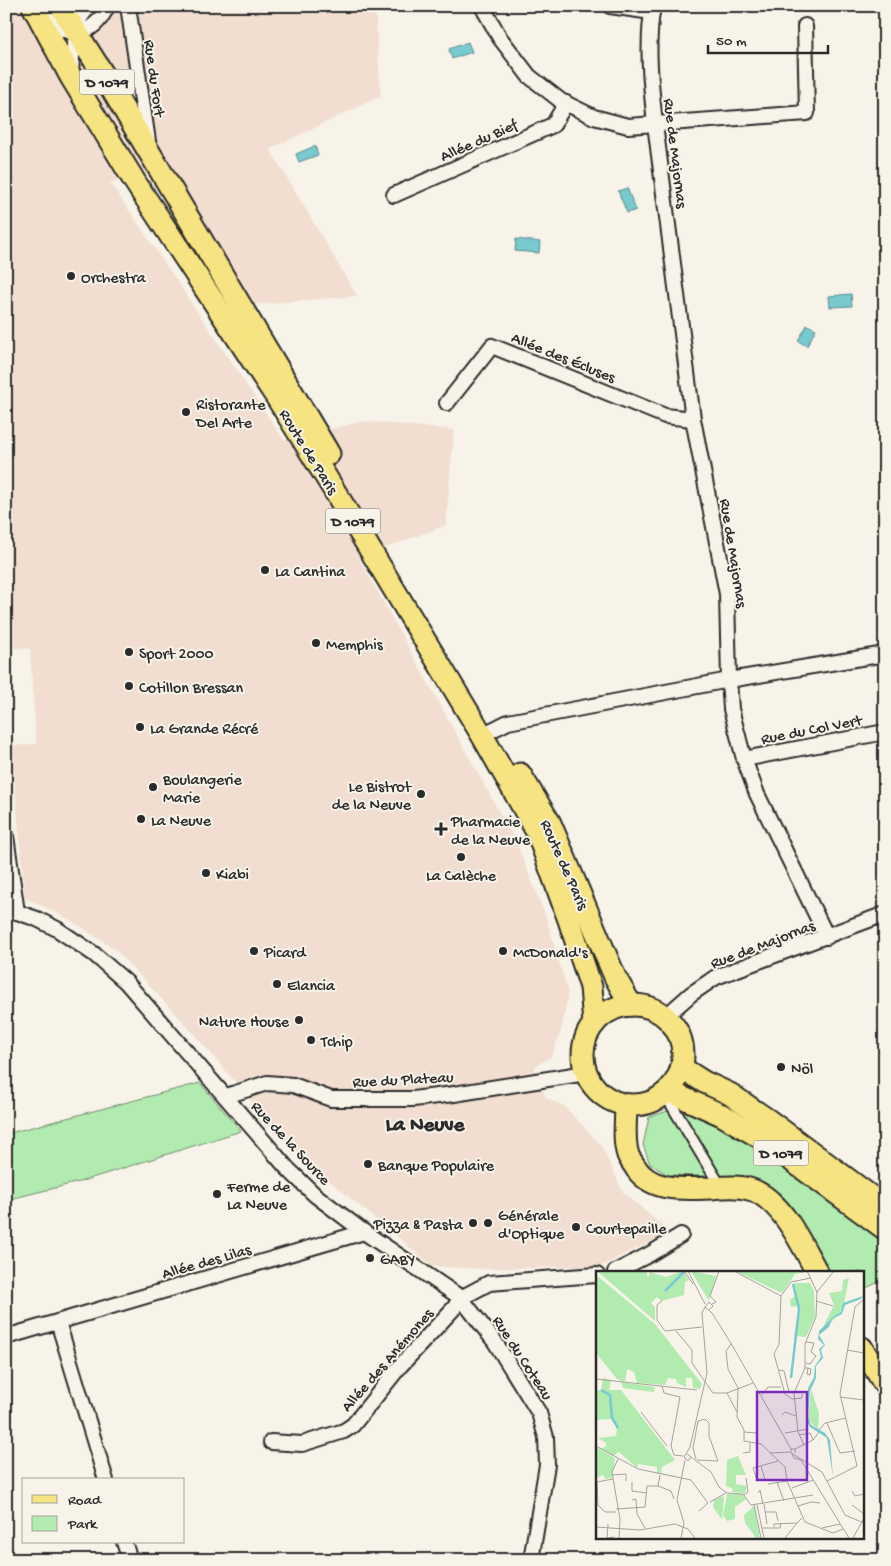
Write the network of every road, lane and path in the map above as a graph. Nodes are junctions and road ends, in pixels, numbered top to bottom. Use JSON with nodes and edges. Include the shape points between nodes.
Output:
{"nodes":[{"id":1,"x":33,"y":6,"type":"edge"},
{"id":2,"x":42,"y":6,"type":"edge"},
{"id":3,"x":60,"y":6,"type":"edge"},
{"id":4,"x":89,"y":6,"type":"edge"},
{"id":5,"x":107,"y":6,"type":"edge"},
{"id":6,"x":128,"y":6,"type":"edge"},
{"id":7,"x":482,"y":6,"type":"edge"},
{"id":8,"x":610,"y":6,"type":"edge"},
{"id":9,"x":652,"y":9,"type":"edge"},
{"id":10,"x":805,"y":26,"type":"dead end"},
{"id":11,"x":77,"y":33,"type":"junction"},
{"id":12,"x":71,"y":77,"type":"junction"},
{"id":13,"x":566,"y":103,"type":"junction"},
{"id":14,"x":654,"y":124,"type":"junction"},
{"id":15,"x":150,"y":154,"type":"junction"},
{"id":16,"x":394,"y":195,"type":"dead end"},
{"id":17,"x":446,"y":403,"type":"dead end"},
{"id":18,"x":693,"y":419,"type":"junction"},
{"id":19,"x":885,"y":654,"type":"edge"},
{"id":20,"x":729,"y":680,"type":"junction"},
{"id":21,"x":492,"y":730,"type":"junction"},
{"id":22,"x":885,"y":732,"type":"edge"},
{"id":23,"x":744,"y":759,"type":"junction"},
{"id":24,"x":6,"y":836,"type":"edge"},
{"id":25,"x":12,"y":911,"type":"edge"},
{"id":26,"x":885,"y":914,"type":"edge"},
{"id":27,"x":827,"y":937,"type":"junction"},
{"id":28,"x":631,"y":1005,"type":"junction"},
{"id":29,"x":666,"y":1017,"type":"junction"},
{"id":30,"x":594,"y":1024,"type":"junction"},
{"id":31,"x":682,"y":1068,"type":"junction"},
{"id":32,"x":586,"y":1073,"type":"junction"},
{"id":33,"x":667,"y":1092,"type":"junction"},
{"id":34,"x":226,"y":1096,"type":"junction"},
{"id":35,"x":626,"y":1105,"type":"junction"},
{"id":36,"x":721,"y":1187,"type":"junction"},
{"id":37,"x":885,"y":1206,"type":"edge"},
{"id":38,"x":885,"y":1229,"type":"edge"},
{"id":39,"x":364,"y":1232,"type":"junction"},
{"id":40,"x":681,"y":1235,"type":"dead end"},
{"id":41,"x":617,"y":1271,"type":"edge"},
{"id":42,"x":817,"y":1271,"type":"edge"},
{"id":43,"x":596,"y":1275,"type":"edge"},
{"id":44,"x":461,"y":1298,"type":"junction"},
{"id":45,"x":58,"y":1322,"type":"junction"},
{"id":46,"x":6,"y":1338,"type":"edge"},
{"id":47,"x":864,"y":1351,"type":"edge"},
{"id":48,"x":885,"y":1385,"type":"edge"},
{"id":49,"x":271,"y":1442,"type":"dead end"},
{"id":50,"x":105,"y":1478,"type":"edge"},
{"id":51,"x":125,"y":1544,"type":"edge"},
{"id":52,"x":130,"y":1560,"type":"edge"},
{"id":53,"x":531,"y":1560,"type":"edge"}],
"edges":[{"from":1,"to":12,"type":"main road","name":"Route de Paris","number":"D 1079"},
{"from":2,"to":11,"type":"street","via":[[55,25]]},
{"from":3,"to":11,"type":"main road","name":"Route de Paris","number":"D 1079"},
{"from":4,"to":11,"type":"street","via":[[80,18]]},
{"from":5,"to":11,"type":"street","via":[[97,24]]},
{"from":6,"to":15,"type":"street","name":"Rue du Fort"},
{"from":7,"to":13,"type":"street","via":[[500,38],[530,76]]},
{"from":8,"to":9,"type":"street"},
{"from":9,"to":14,"type":"street","name":"Rue de Majornas","via":[[649,27]]},
{"from":10,"to":14,"type":"street","via":[[807,113]]},
{"from":11,"to":12,"type":"street"},
{"from":11,"to":15,"type":"main road","name":"Route de Paris","number":"D 1079"},
{"from":12,"to":30,"type":"main road","name":"Route de Paris","number":"D 1079","via":[[135,182],[278,398],[482,736],[536,832],[591,987]]},
{"from":13,"to":14,"type":"street","via":[[594,117],[628,126]]},
{"from":13,"to":16,"type":"street","name":"Allée du Bief","via":[[553,126]]},
{"from":14,"to":18,"type":"street","name":"Rue de Majornas"},
{"from":15,"to":21,"type":"main road","name":"Route de Paris","number":"D 1079"},
{"from":17,"to":18,"type":"street","name":"Allée des Écluses","via":[[492,346],[666,416]]},
{"from":18,"to":20,"type":"street","name":"Rue de Majornas","via":[[727,594]]},
{"from":19,"to":20,"type":"street"},
{"from":20,"to":21,"type":"street","via":[[508,722]]},
{"from":20,"to":23,"type":"street","name":"Rue de Majornas","via":[[731,709]]},
{"from":21,"to":28,"type":"main road","name":"Route de Paris","number":"D 1079","via":[[550,823],[615,977]]},
{"from":22,"to":23,"type":"street","name":"Rue du Col Vert"},
{"from":23,"to":27,"type":"street","name":"Rue de Majornas"},
{"from":24,"to":25,"type":"street"},
{"from":25,"to":34,"type":"street","name":"Rue de la Source","via":[[37,919],[94,954],[126,982]]},
{"from":26,"to":27,"type":"street"},
{"from":27,"to":29,"type":"street","name":"Rue de Majornas","via":[[716,977]]},
{"from":28,"to":29,"type":"main road","via":[[649,1008]]},
{"from":28,"to":30,"type":"main road","via":[[604,1014]]},
{"from":29,"to":31,"type":"main road","via":[[681,1040]]},
{"from":30,"to":32,"type":"main road","via":[[583,1047]]},
{"from":31,"to":33,"type":"main road"},
{"from":31,"to":37,"type":"main road","number":"D 1079","via":[[730,1094]]},
{"from":32,"to":34,"type":"street","name":"Rue du Plateau","via":[[414,1099],[331,1099],[293,1085],[267,1083]]},
{"from":32,"to":35,"type":"main road","via":[[601,1095]]},
{"from":33,"to":35,"type":"main road","via":[[654,1101]]},
{"from":33,"to":36,"type":"street"},
{"from":33,"to":38,"type":"main road","number":"D 1079","via":[[722,1115],[761,1138]]},
{"from":34,"to":39,"type":"street","name":"Rue de la Source","via":[[315,1195]]},
{"from":35,"to":36,"type":"main road","via":[[628,1156],[637,1171],[651,1183],[675,1188]]},
{"from":36,"to":42,"type":"main road","via":[[755,1191],[775,1205]]},
{"from":39,"to":44,"type":"street","name":"Rue de la Source"},
{"from":39,"to":45,"type":"street","name":"Allée des Lilas"},
{"from":40,"to":41,"type":"street"},
{"from":43,"to":44,"type":"street","via":[[489,1284]]},
{"from":44,"to":49,"type":"street","name":"Allée des Anémones","via":[[353,1425],[302,1444]]},
{"from":44,"to":53,"type":"street","name":"Rue du Coteau","via":[[496,1342],[539,1413],[546,1437],[547,1465]]},
{"from":45,"to":46,"type":"street","name":"Allée des Lilas"},
{"from":45,"to":50,"type":"street"},
{"from":47,"to":48,"type":"main road"},
{"from":51,"to":52,"type":"street"}]}
